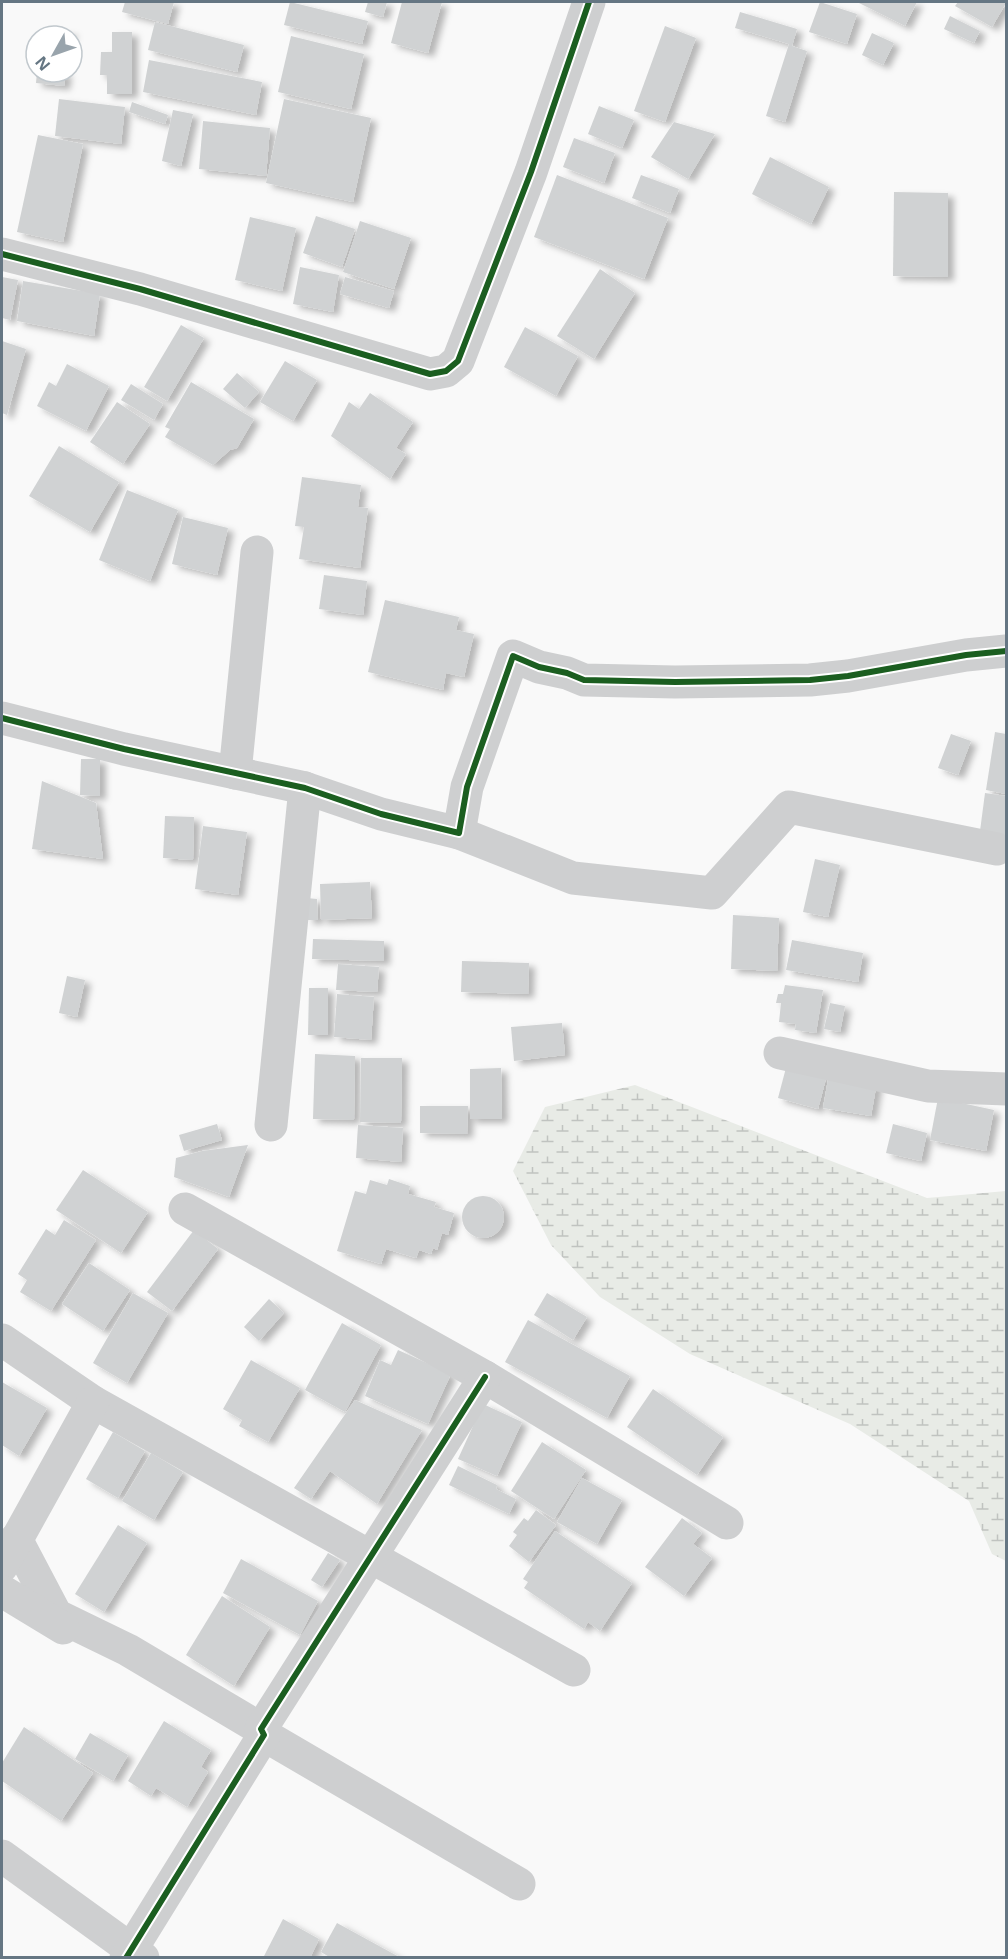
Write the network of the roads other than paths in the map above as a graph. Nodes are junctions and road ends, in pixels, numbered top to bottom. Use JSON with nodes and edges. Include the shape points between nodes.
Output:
{"nodes":[{"id":1,"x":590,"y":2,"type":"edge"},
{"id":2,"x":2,"y":254,"type":"edge"},
{"id":3,"x":257,"y":552,"type":"dead end"},
{"id":4,"x":1006,"y":651,"type":"edge"},
{"id":5,"x":2,"y":718,"type":"edge"},
{"id":6,"x":235,"y":773,"type":"junction"},
{"id":7,"x":305,"y":788,"type":"junction"},
{"id":8,"x":459,"y":833,"type":"junction"},
{"id":9,"x":997,"y":849,"type":"dead end"},
{"id":10,"x":780,"y":1053,"type":"dead end"},
{"id":11,"x":1006,"y":1089,"type":"edge"},
{"id":12,"x":271,"y":1125,"type":"dead end"},
{"id":13,"x":185,"y":1209,"type":"dead end"},
{"id":14,"x":2,"y":1340,"type":"edge"},
{"id":15,"x":485,"y":1377,"type":"junction"},
{"id":16,"x":93,"y":1402,"type":"junction"},
{"id":17,"x":727,"y":1523,"type":"dead end"},
{"id":18,"x":9,"y":1553,"type":"edge"},
{"id":19,"x":373,"y":1556,"type":"junction"},
{"id":20,"x":2,"y":1591,"type":"edge"},
{"id":21,"x":574,"y":1670,"type":"dead end"},
{"id":22,"x":261,"y":1737,"type":"junction"},
{"id":23,"x":2,"y":1856,"type":"edge"},
{"id":24,"x":519,"y":1884,"type":"dead end"},
{"id":25,"x":133,"y":1955,"type":"edge"}],
"edges":[{"from":1,"to":2,"type":"street","via":[[531,172],[458,361],[446,371],[430,374],[140,289]]},
{"from":3,"to":6,"type":"street"},
{"from":4,"to":8,"type":"street","via":[[810,680],[675,682],[584,681],[513,656],[467,787]]},
{"from":5,"to":6,"type":"street"},
{"from":6,"to":7,"type":"street"},
{"from":7,"to":8,"type":"street","via":[[381,814]]},
{"from":7,"to":12,"type":"street"},
{"from":8,"to":9,"type":"street","via":[[573,878],[712,893],[789,807]]},
{"from":10,"to":11,"type":"street","via":[[928,1086]]},
{"from":13,"to":15,"type":"street"},
{"from":14,"to":16,"type":"street"},
{"from":15,"to":17,"type":"street"},
{"from":15,"to":19,"type":"street"},
{"from":16,"to":18,"type":"street"},
{"from":16,"to":19,"type":"street"},
{"from":18,"to":22,"type":"street","via":[[56,1615],[128,1650]]},
{"from":19,"to":21,"type":"street"},
{"from":19,"to":22,"type":"street"},
{"from":20,"to":22,"type":"street"},
{"from":22,"to":24,"type":"street"},
{"from":22,"to":25,"type":"street"},
{"from":23,"to":25,"type":"street"}]}
